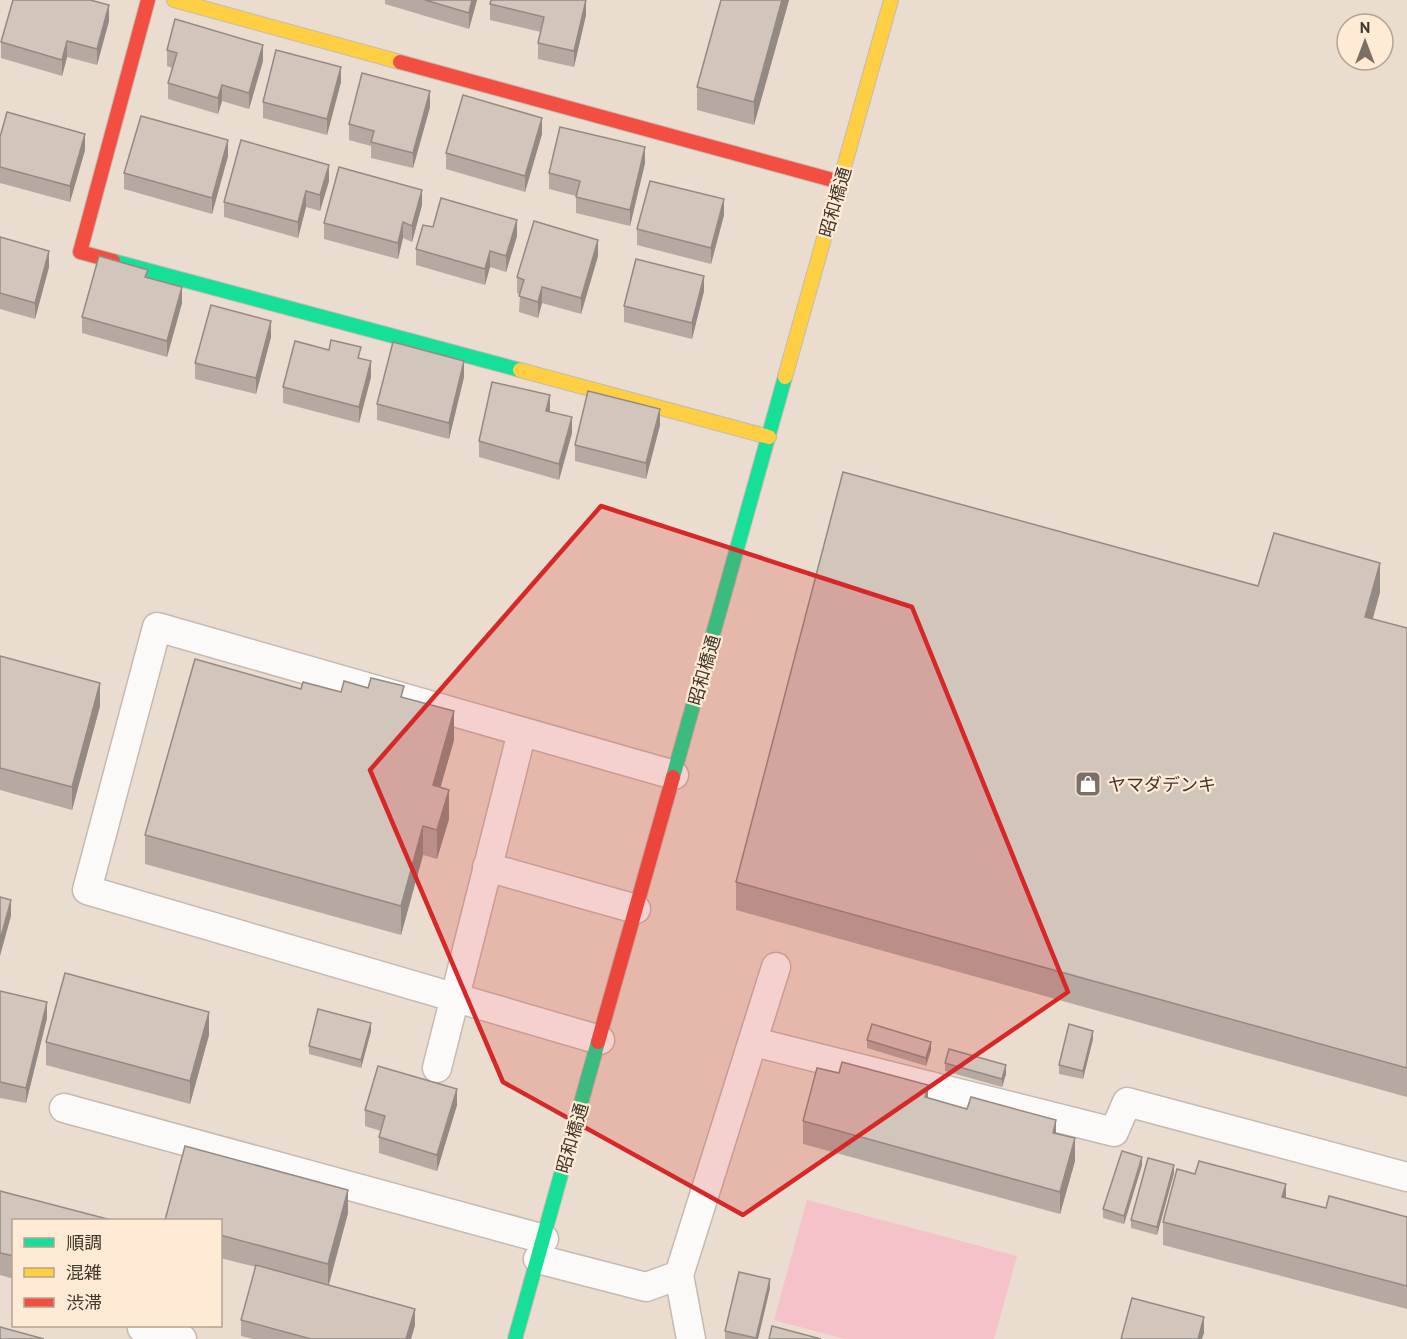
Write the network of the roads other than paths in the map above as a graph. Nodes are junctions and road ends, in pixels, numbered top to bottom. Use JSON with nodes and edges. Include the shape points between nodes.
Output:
{"nodes":[{"id":1,"x":148,"y":0,"type":"edge"},
{"id":2,"x":174,"y":0,"type":"edge"},
{"id":3,"x":891,"y":0,"type":"edge"},
{"id":4,"x":840,"y":182,"type":"junction"},
{"id":5,"x":769,"y":437,"type":"junction"},
{"id":6,"x":522,"y":732,"type":"junction"},
{"id":7,"x":674,"y":775,"type":"junction"},
{"id":8,"x":488,"y":867,"type":"junction"},
{"id":9,"x":636,"y":909,"type":"junction"},
{"id":10,"x":776,"y":967,"type":"dead end"},
{"id":11,"x":454,"y":997,"type":"junction"},
{"id":12,"x":600,"y":1040,"type":"junction"},
{"id":13,"x":754,"y":1042,"type":"junction"},
{"id":14,"x":437,"y":1068,"type":"dead end"},
{"id":15,"x":64,"y":1108,"type":"dead end"},
{"id":16,"x":1407,"y":1176,"type":"edge"},
{"id":17,"x":541,"y":1249,"type":"junction"},
{"id":18,"x":679,"y":1275,"type":"junction"},
{"id":19,"x":142,"y":1328,"type":"dead end"},
{"id":20,"x":182,"y":1339,"type":"edge"},
{"id":21,"x":515,"y":1339,"type":"edge"},
{"id":22,"x":691,"y":1339,"type":"edge"}],
"edges":[{"from":1,"to":5,"type":"street","via":[[80,252]]},
{"from":2,"to":4,"type":"street"},
{"from":3,"to":4,"type":"street","name":"昭和橋通"},
{"from":4,"to":5,"type":"street","name":"昭和橋通"},
{"from":5,"to":7,"type":"street","name":"昭和橋通"},
{"from":6,"to":7,"type":"lane"},
{"from":6,"to":8,"type":"lane"},
{"from":6,"to":11,"type":"lane","via":[[157,627],[87,890]]},
{"from":7,"to":9,"type":"street","name":"昭和橋通"},
{"from":8,"to":9,"type":"lane"},
{"from":8,"to":11,"type":"lane"},
{"from":9,"to":12,"type":"street","name":"昭和橋通"},
{"from":10,"to":13,"type":"lane"},
{"from":11,"to":12,"type":"lane"},
{"from":11,"to":14,"type":"lane"},
{"from":12,"to":17,"type":"street","name":"昭和橋通"},
{"from":13,"to":16,"type":"lane","via":[[1114,1132],[1127,1102]]},
{"from":13,"to":18,"type":"lane"},
{"from":15,"to":17,"type":"lane"},
{"from":17,"to":18,"type":"lane","via":[[646,1287]]},
{"from":17,"to":21,"type":"street","name":"昭和橋通"},
{"from":18,"to":22,"type":"lane"},
{"from":19,"to":20,"type":"lane"}]}
